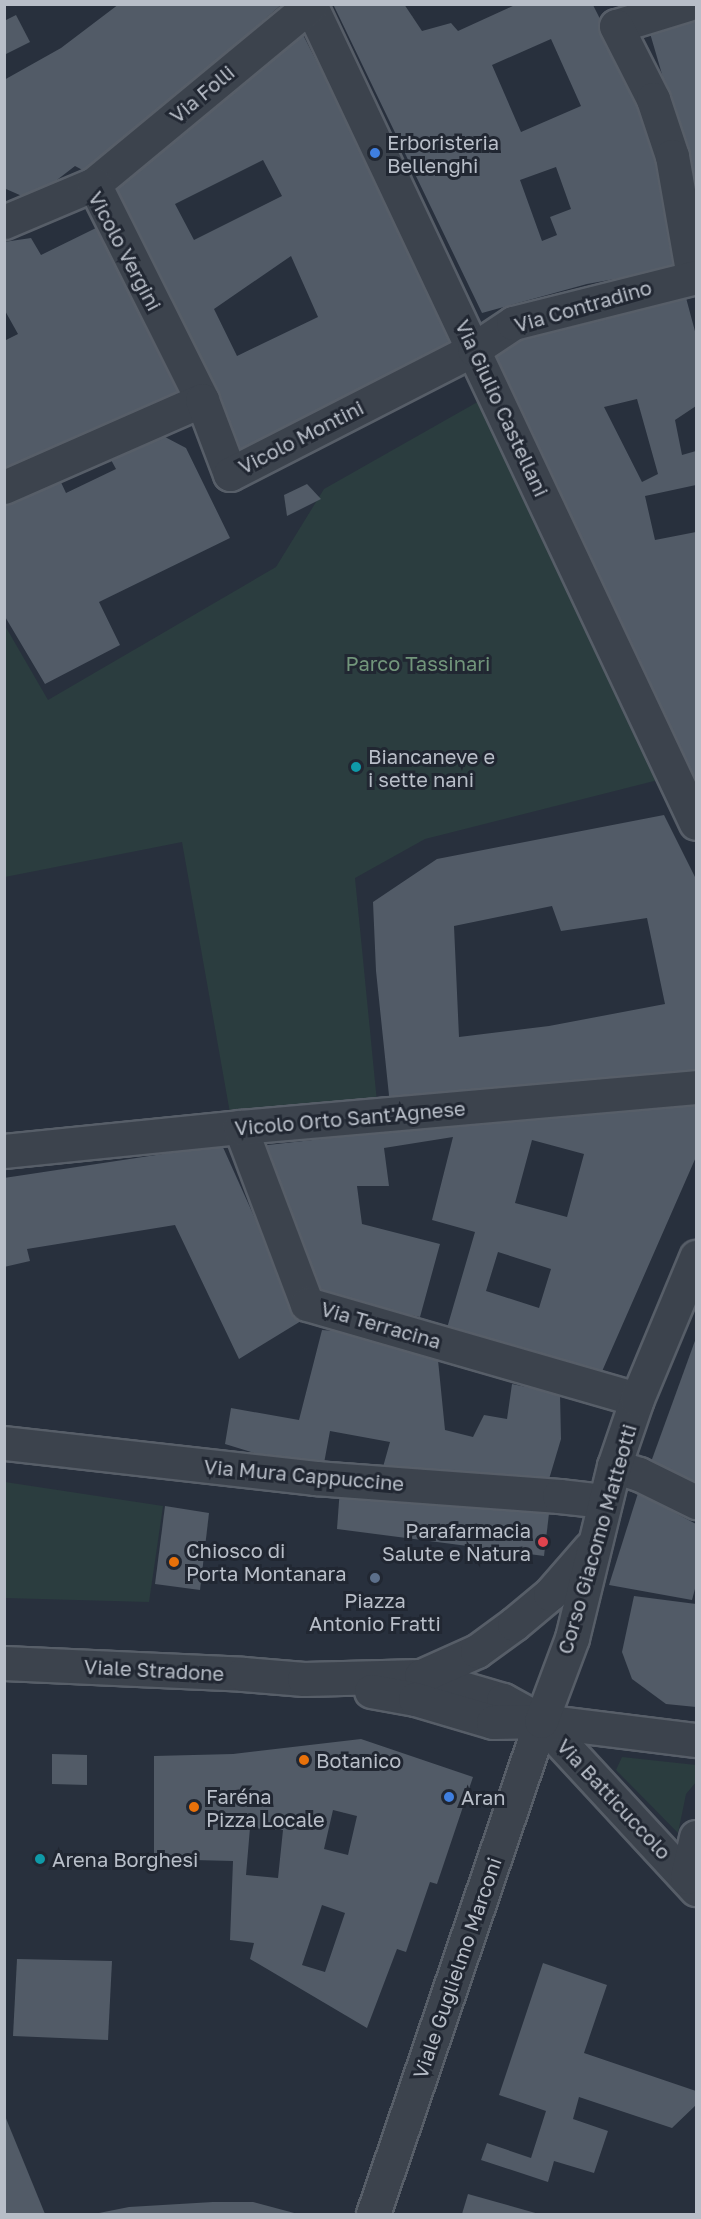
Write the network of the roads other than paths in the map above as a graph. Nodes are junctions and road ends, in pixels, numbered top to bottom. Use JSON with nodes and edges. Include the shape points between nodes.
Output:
{"nodes":[{"id":1,"x":688,"y":4,"type":"edge"},
{"id":2,"x":310,"y":5,"type":"edge"},
{"id":3,"x":94,"y":184,"type":"junction"},
{"id":4,"x":4,"y":222,"type":"edge"},
{"id":5,"x":695,"y":276,"type":"edge"},
{"id":6,"x":474,"y":349,"type":"junction"},
{"id":7,"x":202,"y":400,"type":"junction"},
{"id":8,"x":4,"y":487,"type":"edge"},
{"id":9,"x":694,"y":818,"type":"edge"},
{"id":10,"x":696,"y":1087,"type":"edge"},
{"id":11,"x":240,"y":1127,"type":"junction"},
{"id":12,"x":4,"y":1151,"type":"edge"},
{"id":13,"x":696,"y":1257,"type":"edge"},
{"id":14,"x":637,"y":1399,"type":"junction"},
{"id":15,"x":4,"y":1443,"type":"edge"},
{"id":16,"x":614,"y":1466,"type":"junction"},
{"id":17,"x":603,"y":1502,"type":"junction"},
{"id":18,"x":696,"y":1502,"type":"edge"},
{"id":19,"x":593,"y":1545,"type":"junction"},
{"id":20,"x":4,"y":1663,"type":"edge"},
{"id":21,"x":421,"y":1676,"type":"junction"},
{"id":22,"x":304,"y":1679,"type":"junction"},
{"id":23,"x":541,"y":1721,"type":"junction"},
{"id":24,"x":696,"y":1740,"type":"edge"},
{"id":25,"x":696,"y":1837,"type":"edge"},
{"id":26,"x":692,"y":1883,"type":"edge"},
{"id":27,"x":373,"y":2214,"type":"edge"}],
"edges":[{"from":1,"to":5,"type":"street","via":[[616,26],[653,99],[672,156]]},
{"from":2,"to":3,"type":"street","name":"Via Folli"},
{"from":2,"to":6,"type":"street","name":"Via Giulio Castellani"},
{"from":3,"to":4,"type":"street","name":"Vicolo Vergini"},
{"from":3,"to":7,"type":"street","name":"Vicolo Vergini"},
{"from":5,"to":6,"type":"street","name":"Via Contradino","via":[[513,323]]},
{"from":6,"to":7,"type":"street","name":"Vicolo Montini","via":[[230,474]]},
{"from":6,"to":9,"type":"street","name":"Via Giulio Castellani"},
{"from":7,"to":8,"type":"street"},
{"from":10,"to":11,"type":"street","name":"Vicolo Orto Sant'Agnese"},
{"from":11,"to":12,"type":"street","name":"Vicolo Orto Sant'Agnese"},
{"from":11,"to":14,"type":"street","name":"Via Terracina","via":[[307,1304]]},
{"from":13,"to":14,"type":"street","name":"Corso Giacomo Matteotti"},
{"from":14,"to":16,"type":"street","name":"Corso Giacomo Matteotti"},
{"from":15,"to":17,"type":"street","name":"Via Mura Cappuccine","via":[[315,1478]]},
{"from":16,"to":17,"type":"street","name":"Corso Giacomo Matteotti"},
{"from":16,"to":18,"type":"street"},
{"from":17,"to":19,"type":"street","name":"Corso Giacomo Matteotti"},
{"from":19,"to":21,"type":"street","via":[[550,1594],[514,1624],[477,1651]]},
{"from":19,"to":23,"type":"street","name":"Corso Giacomo Matteotti","via":[[572,1638]]},
{"from":20,"to":22,"type":"street","name":"Viale Stradone"},
{"from":21,"to":22,"type":"street"},
{"from":21,"to":23,"type":"street","via":[[503,1700]]},
{"from":22,"to":23,"type":"street","via":[[415,1699],[493,1722]]},
{"from":23,"to":24,"type":"street"},
{"from":23,"to":26,"type":"street","name":"Via Batticuccolo"},
{"from":23,"to":27,"type":"street","name":"Viale Guglielmo Marconi"},
{"from":25,"to":26,"type":"street","name":"Via Batticuccolo"}]}
